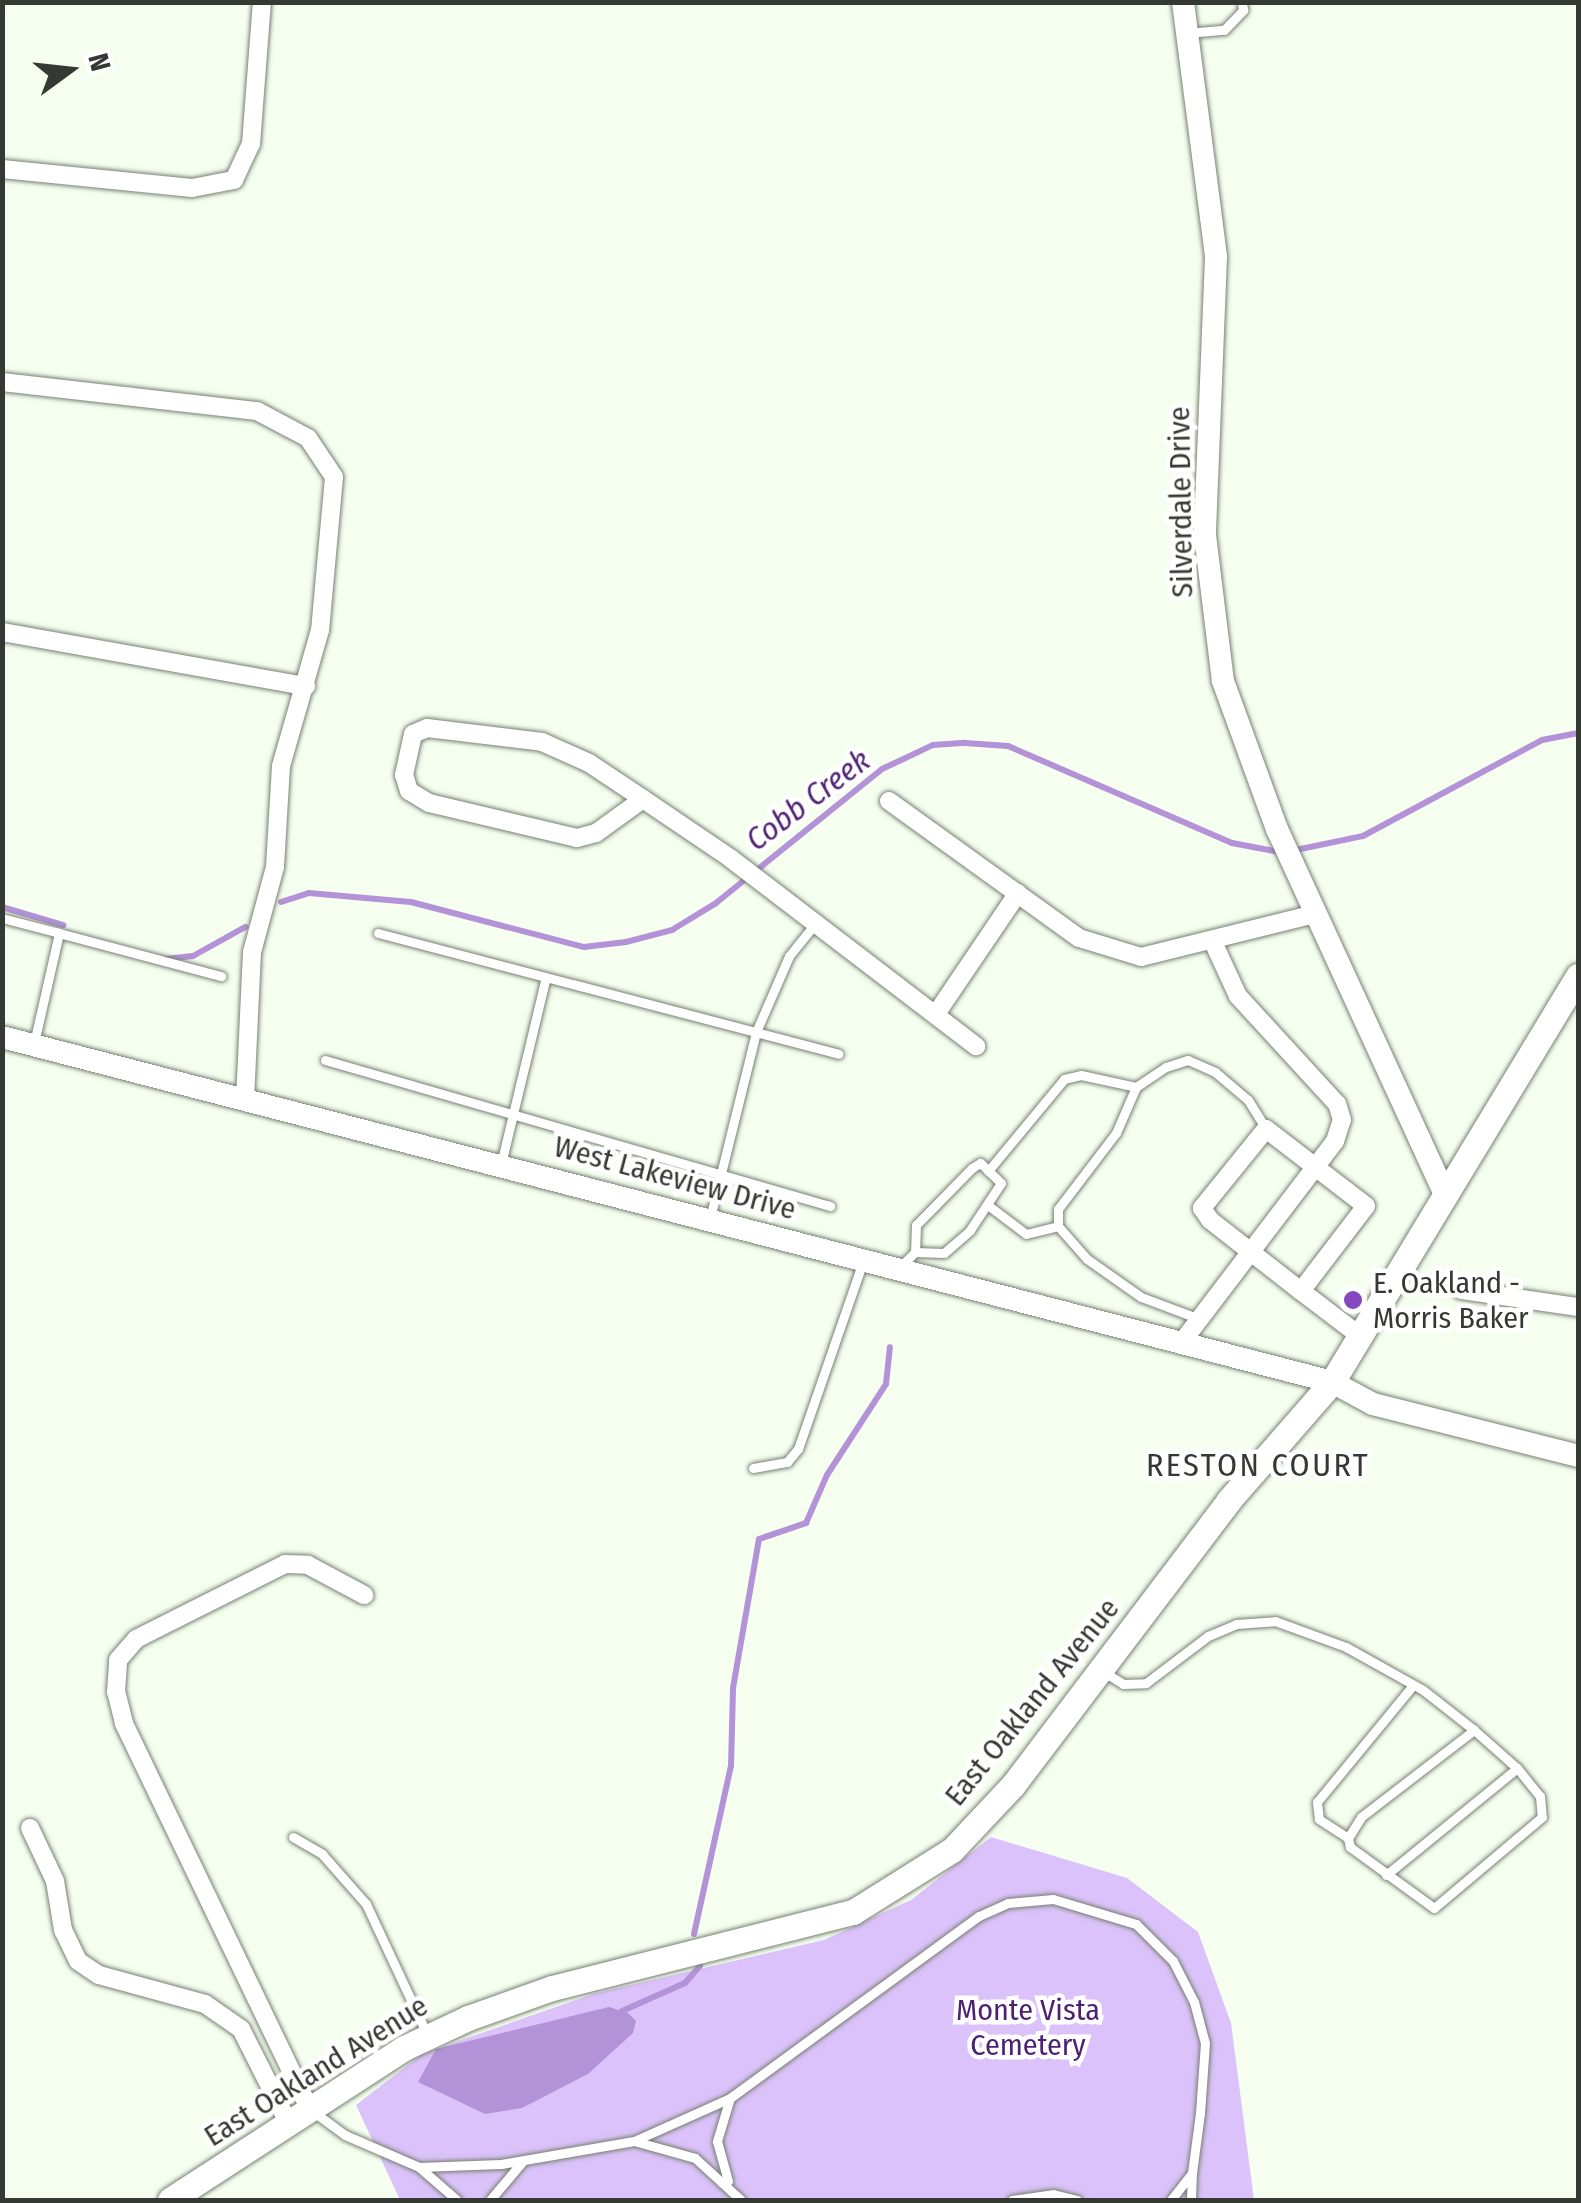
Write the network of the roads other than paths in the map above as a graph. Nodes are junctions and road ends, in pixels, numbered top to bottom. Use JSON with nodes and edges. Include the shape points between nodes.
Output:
{"nodes":[{"id":1,"x":262,"y":2,"type":"edge"},
{"id":2,"x":1183,"y":2,"type":"edge"},
{"id":3,"x":1242,"y":2,"type":"edge"},
{"id":4,"x":1186,"y":34,"type":"junction"},
{"id":5,"x":2,"y":170,"type":"edge"},
{"id":6,"x":2,"y":382,"type":"edge"},
{"id":7,"x":2,"y":632,"type":"edge"},
{"id":8,"x":306,"y":686,"type":"junction"},
{"id":9,"x":643,"y":799,"type":"junction"},
{"id":10,"x":889,"y":801,"type":"dead end"},
{"id":11,"x":1018,"y":893,"type":"junction"},
{"id":12,"x":1315,"y":914,"type":"junction"},
{"id":13,"x":2,"y":918,"type":"edge"},
{"id":14,"x":814,"y":925,"type":"junction"},
{"id":15,"x":59,"y":933,"type":"junction"},
{"id":16,"x":378,"y":933,"type":"dead end"},
{"id":17,"x":1213,"y":942,"type":"junction"},
{"id":18,"x":221,"y":976,"type":"dead end"},
{"id":19,"x":1578,"y":976,"type":"edge"},
{"id":20,"x":546,"y":977,"type":"junction"},
{"id":21,"x":936,"y":1014,"type":"junction"},
{"id":22,"x":756,"y":1032,"type":"junction"},
{"id":23,"x":2,"y":1037,"type":"edge"},
{"id":24,"x":34,"y":1045,"type":"junction"},
{"id":25,"x":976,"y":1046,"type":"dead end"},
{"id":26,"x":838,"y":1054,"type":"dead end"},
{"id":27,"x":325,"y":1060,"type":"dead end"},
{"id":28,"x":1136,"y":1087,"type":"junction"},
{"id":29,"x":245,"y":1098,"type":"junction"},
{"id":30,"x":514,"y":1115,"type":"junction"},
{"id":31,"x":1266,"y":1129,"type":"junction"},
{"id":32,"x":501,"y":1164,"type":"junction"},
{"id":33,"x":1317,"y":1164,"type":"junction"},
{"id":34,"x":988,"y":1171,"type":"junction"},
{"id":35,"x":721,"y":1175,"type":"junction"},
{"id":36,"x":1446,"y":1196,"type":"junction"},
{"id":37,"x":830,"y":1206,"type":"dead end"},
{"id":38,"x":989,"y":1206,"type":"junction"},
{"id":39,"x":710,"y":1218,"type":"junction"},
{"id":40,"x":1058,"y":1226,"type":"junction"},
{"id":41,"x":1249,"y":1251,"type":"junction"},
{"id":42,"x":864,"y":1259,"type":"junction"},
{"id":43,"x":907,"y":1260,"type":"junction"},
{"id":44,"x":1461,"y":1290,"type":"dead end"},
{"id":45,"x":1302,"y":1291,"type":"junction"},
{"id":46,"x":1578,"y":1307,"type":"edge"},
{"id":47,"x":1197,"y":1318,"type":"junction"},
{"id":48,"x":1360,"y":1336,"type":"junction"},
{"id":49,"x":1182,"y":1342,"type":"junction"},
{"id":50,"x":1332,"y":1382,"type":"junction"},
{"id":51,"x":1578,"y":1456,"type":"edge"},
{"id":52,"x":753,"y":1468,"type":"dead end"},
{"id":53,"x":364,"y":1594,"type":"dead end"},
{"id":54,"x":1101,"y":1671,"type":"junction"},
{"id":55,"x":1414,"y":1685,"type":"junction"},
{"id":56,"x":1474,"y":1730,"type":"junction"},
{"id":57,"x":1516,"y":1768,"type":"junction"},
{"id":58,"x":30,"y":1828,"type":"dead end"},
{"id":59,"x":293,"y":1837,"type":"dead end"},
{"id":60,"x":1348,"y":1838,"type":"junction"},
{"id":61,"x":1386,"y":1876,"type":"junction"},
{"id":62,"x":428,"y":2036,"type":"junction"},
{"id":63,"x":730,"y":2098,"type":"junction"},
{"id":64,"x":298,"y":2115,"type":"junction"},
{"id":65,"x":634,"y":2141,"type":"junction"},
{"id":66,"x":524,"y":2161,"type":"junction"},
{"id":67,"x":419,"y":2167,"type":"junction"},
{"id":68,"x":1192,"y":2172,"type":"junction"},
{"id":69,"x":730,"y":2185,"type":"junction"},
{"id":70,"x":170,"y":2200,"type":"edge"},
{"id":71,"x":457,"y":2200,"type":"edge"},
{"id":72,"x":490,"y":2200,"type":"edge"},
{"id":73,"x":741,"y":2200,"type":"edge"},
{"id":74,"x":1012,"y":2200,"type":"edge"},
{"id":75,"x":1078,"y":2200,"type":"edge"},
{"id":76,"x":1171,"y":2200,"type":"edge"},
{"id":77,"x":1190,"y":2200,"type":"edge"}],
"edges":[{"from":1,"to":5,"type":"street","via":[[251,144],[234,180],[192,188]]},
{"from":2,"to":4,"type":"street","name":"Silverdale Drive"},
{"from":3,"to":4,"type":"lane","via":[[1224,30]]},
{"from":4,"to":12,"type":"street","name":"Silverdale Drive","via":[[1216,258],[1205,472],[1211,606],[1223,682]]},
{"from":6,"to":8,"type":"street","via":[[258,411],[308,438],[334,478],[336,503]]},
{"from":7,"to":8,"type":"street"},
{"from":8,"to":29,"type":"street","via":[[281,766],[274,867],[252,952]]},
{"from":9,"to":9,"type":"street","via":[[542,742],[451,727],[412,734],[404,775],[409,791],[429,803],[576,838],[596,833]]},
{"from":9,"to":14,"type":"street"},
{"from":10,"to":11,"type":"street"},
{"from":11,"to":17,"type":"street","via":[[1079,938],[1141,957]]},
{"from":11,"to":21,"type":"street"},
{"from":12,"to":17,"type":"street"},
{"from":12,"to":36,"type":"street","name":"Silverdale Drive"},
{"from":13,"to":15,"type":"lane"},
{"from":14,"to":21,"type":"street"},
{"from":14,"to":22,"type":"lane","via":[[790,956]]},
{"from":15,"to":18,"type":"lane"},
{"from":15,"to":24,"type":"lane"},
{"from":16,"to":20,"type":"lane"},
{"from":17,"to":33,"type":"street","via":[[1238,996],[1338,1104],[1342,1120],[1335,1141]]},
{"from":19,"to":36,"type":"main road","name":"East Oakland Avenue"},
{"from":20,"to":22,"type":"lane"},
{"from":20,"to":30,"type":"lane"},
{"from":21,"to":25,"type":"street"},
{"from":22,"to":26,"type":"lane"},
{"from":22,"to":35,"type":"lane"},
{"from":23,"to":24,"type":"street","name":"West Lakeview Drive"},
{"from":24,"to":29,"type":"street","name":"West Lakeview Drive"},
{"from":27,"to":30,"type":"lane"},
{"from":28,"to":31,"type":"lane","via":[[1188,1060],[1240,1091]]},
{"from":28,"to":34,"type":"lane","via":[[1081,1075],[1064,1079]]},
{"from":28,"to":40,"type":"lane","via":[[1116,1133],[1066,1191]]},
{"from":29,"to":32,"type":"street","name":"West Lakeview Drive"},
{"from":30,"to":32,"type":"lane"},
{"from":30,"to":35,"type":"lane"},
{"from":31,"to":33,"type":"street"},
{"from":31,"to":41,"type":"street","via":[[1202,1208]]},
{"from":32,"to":39,"type":"street","name":"West Lakeview Drive"},
{"from":33,"to":41,"type":"street"},
{"from":33,"to":45,"type":"street","via":[[1366,1206]]},
{"from":34,"to":38,"type":"lane","via":[[1001,1183]]},
{"from":34,"to":43,"type":"lane","via":[[980,1163],[972,1168],[916,1226]]},
{"from":35,"to":37,"type":"lane"},
{"from":35,"to":39,"type":"lane"},
{"from":36,"to":48,"type":"main road","name":"East Oakland Avenue"},
{"from":38,"to":40,"type":"lane","via":[[1026,1234]]},
{"from":38,"to":43,"type":"lane","via":[[944,1252]]},
{"from":39,"to":42,"type":"street","name":"West Lakeview Drive"},
{"from":40,"to":47,"type":"lane","via":[[1068,1244],[1141,1297]]},
{"from":41,"to":45,"type":"street"},
{"from":41,"to":47,"type":"street"},
{"from":42,"to":43,"type":"street","name":"West Lakeview Drive"},
{"from":42,"to":52,"type":"lane","via":[[798,1448],[786,1462]]},
{"from":43,"to":49,"type":"street","name":"West Lakeview Drive"},
{"from":44,"to":46,"type":"street"},
{"from":45,"to":48,"type":"street"},
{"from":47,"to":49,"type":"street"},
{"from":48,"to":50,"type":"main road","name":"East Oakland Avenue"},
{"from":49,"to":50,"type":"street","name":"West Lakeview Drive"},
{"from":50,"to":51,"type":"street","name":"West Lakeview Drive","via":[[1374,1404]]},
{"from":50,"to":54,"type":"main road","name":"East Oakland Avenue","via":[[1230,1500]]},
{"from":53,"to":64,"type":"street","via":[[308,1565],[286,1564],[136,1639],[118,1660],[116,1692],[124,1723]]},
{"from":54,"to":55,"type":"lane","via":[[1123,1684],[1146,1683],[1208,1636],[1236,1624],[1275,1621],[1346,1647]]},
{"from":54,"to":62,"type":"main road","name":"East Oakland Avenue","via":[[978,1824],[891,1894],[801,1927],[552,1988]]},
{"from":55,"to":56,"type":"lane"},
{"from":55,"to":60,"type":"lane","via":[[1316,1802],[1318,1819]]},
{"from":56,"to":57,"type":"lane"},
{"from":56,"to":60,"type":"lane","via":[[1361,1816]]},
{"from":57,"to":61,"type":"lane"},
{"from":57,"to":61,"type":"lane","via":[[1540,1796],[1542,1818],[1434,1908]]},
{"from":58,"to":64,"type":"street","via":[[55,1880],[62,1930],[78,1961],[99,1975],[205,2004],[241,2029]]},
{"from":59,"to":62,"type":"lane","via":[[322,1854],[366,1904]]},
{"from":60,"to":61,"type":"lane"},
{"from":62,"to":64,"type":"main road","name":"East Oakland Avenue"},
{"from":63,"to":65,"type":"lane"},
{"from":63,"to":68,"type":"lane","via":[[980,1916],[1008,1903],[1053,1899],[1136,1924],[1173,1961],[1194,2002],[1205,2043]]},
{"from":63,"to":69,"type":"lane","via":[[717,2141]]},
{"from":64,"to":67,"type":"lane"},
{"from":64,"to":70,"type":"main road","name":"East Oakland Avenue"},
{"from":65,"to":66,"type":"lane"},
{"from":65,"to":69,"type":"lane","via":[[679,2151]]},
{"from":66,"to":67,"type":"lane"},
{"from":66,"to":72,"type":"lane","via":[[506,2174]]},
{"from":67,"to":71,"type":"lane"},
{"from":68,"to":76,"type":"lane"},
{"from":68,"to":77,"type":"lane"},
{"from":69,"to":73,"type":"lane"},
{"from":74,"to":75,"type":"lane","via":[[1052,2194]]}]}
